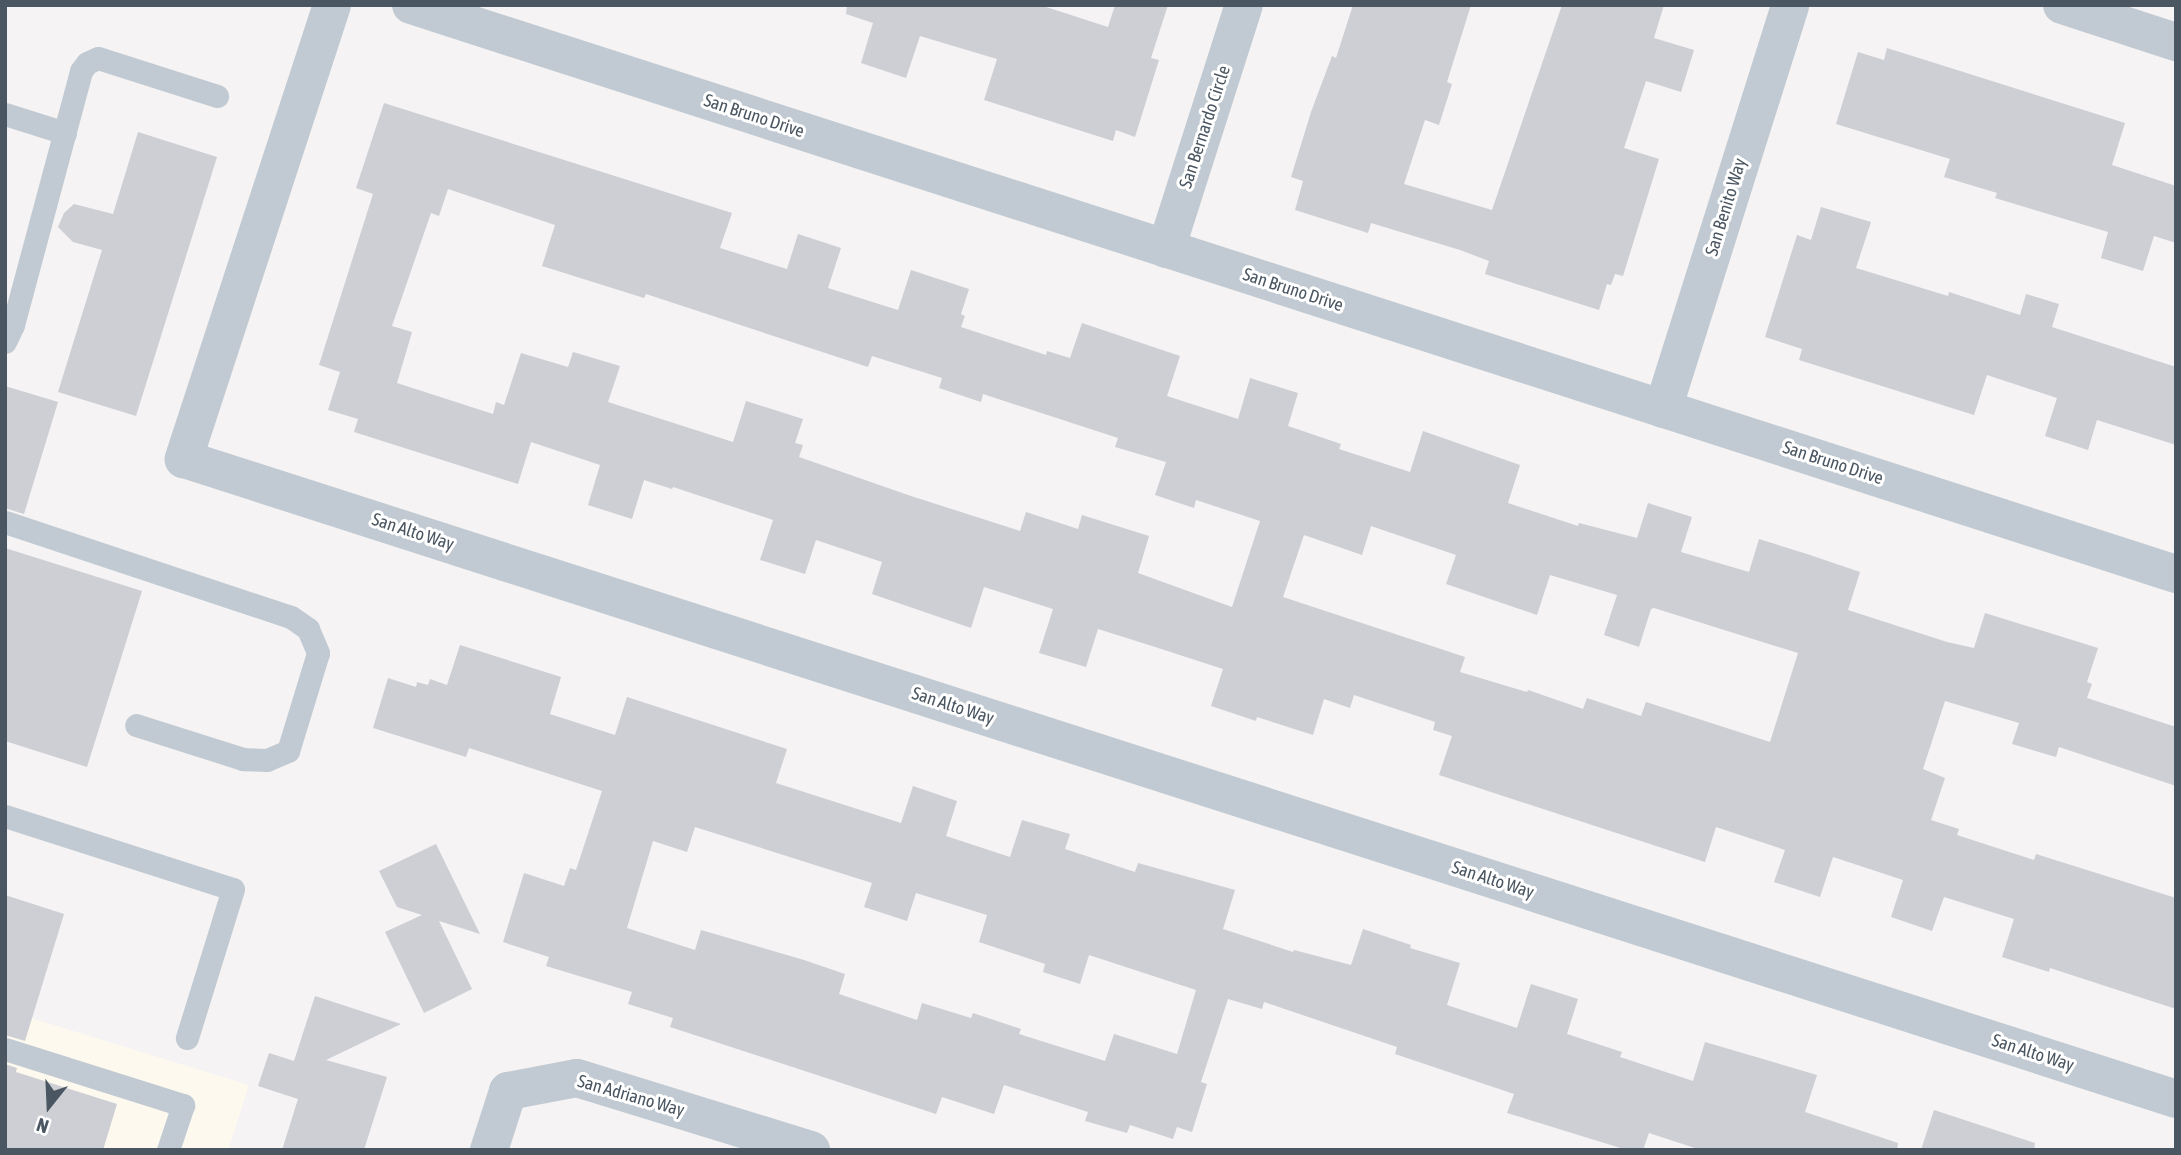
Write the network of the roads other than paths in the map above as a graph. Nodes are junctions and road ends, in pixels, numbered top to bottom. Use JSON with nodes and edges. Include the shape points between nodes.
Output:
{"nodes":[{"id":1,"x":332,"y":5,"type":"edge"},
{"id":2,"x":411,"y":5,"type":"edge"},
{"id":3,"x":1244,"y":5,"type":"edge"},
{"id":4,"x":1790,"y":5,"type":"edge"},
{"id":5,"x":2062,"y":5,"type":"edge"},
{"id":6,"x":2176,"y":42,"type":"edge"},
{"id":7,"x":217,"y":96,"type":"dead end"},
{"id":8,"x":5,"y":114,"type":"edge"},
{"id":9,"x":65,"y":133,"type":"junction"},
{"id":10,"x":1166,"y":249,"type":"junction"},
{"id":11,"x":5,"y":342,"type":"edge"},
{"id":12,"x":1663,"y":409,"type":"junction"},
{"id":13,"x":5,"y":522,"type":"edge"},
{"id":14,"x":2176,"y":574,"type":"edge"},
{"id":15,"x":136,"y":725,"type":"dead end"},
{"id":16,"x":5,"y":816,"type":"edge"},
{"id":17,"x":187,"y":1038,"type":"dead end"},
{"id":18,"x":5,"y":1049,"type":"edge"},
{"id":19,"x":2176,"y":1099,"type":"edge"},
{"id":20,"x":168,"y":1150,"type":"edge"},
{"id":21,"x":489,"y":1150,"type":"edge"},
{"id":22,"x":811,"y":1150,"type":"edge"}],
"edges":[{"from":1,"to":19,"type":"street","name":"San Alto Way","via":[[184,459]]},
{"from":2,"to":10,"type":"street","name":"San Bruno Drive"},
{"from":3,"to":10,"type":"street","name":"San Bernardo Circle"},
{"from":4,"to":12,"type":"street","name":"San Benito Way"},
{"from":5,"to":6,"type":"street"},
{"from":7,"to":9,"type":"lane","via":[[98,58],[82,71]]},
{"from":8,"to":9,"type":"lane"},
{"from":9,"to":11,"type":"lane"},
{"from":10,"to":12,"type":"street","name":"San Bruno Drive"},
{"from":12,"to":14,"type":"street","name":"San Bruno Drive"},
{"from":13,"to":15,"type":"lane","via":[[291,617],[308,629],[318,653],[288,751],[267,760],[243,759]]},
{"from":16,"to":17,"type":"lane","via":[[233,889]]},
{"from":18,"to":20,"type":"lane","via":[[183,1105]]},
{"from":21,"to":22,"type":"street","name":"San Adriano Way","via":[[508,1091],[577,1078]]}]}
